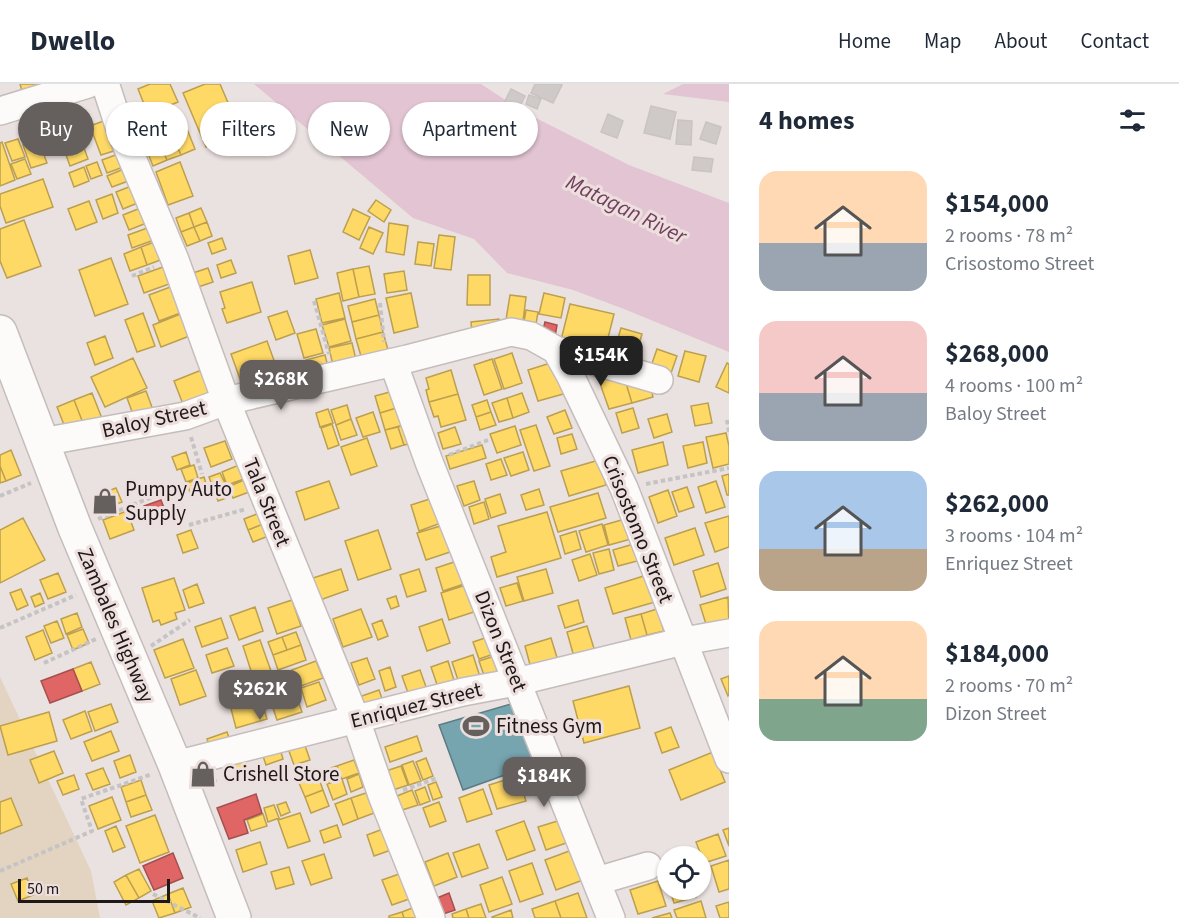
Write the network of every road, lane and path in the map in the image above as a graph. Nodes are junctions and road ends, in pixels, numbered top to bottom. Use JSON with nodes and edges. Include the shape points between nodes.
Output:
{"nodes":[{"id":1,"x":94,"y":84,"type":"edge"},
{"id":2,"x":0,"y":111,"type":"edge"},
{"id":3,"x":314,"y":301,"type":"dead end"},
{"id":4,"x":380,"y":303,"type":"dead end"},
{"id":5,"x":0,"y":332,"type":"edge"},
{"id":6,"x":556,"y":350,"type":"junction"},
{"id":7,"x":397,"y":356,"type":"junction"},
{"id":8,"x":335,"y":375,"type":"junction"},
{"id":9,"x":659,"y":380,"type":"dead end"},
{"id":10,"x":226,"y":401,"type":"junction"},
{"id":11,"x":185,"y":416,"type":"junction"},
{"id":12,"x":727,"y":420,"type":"dead end"},
{"id":13,"x":729,"y":432,"type":"edge"},
{"id":14,"x":488,"y":440,"type":"dead end"},
{"id":15,"x":42,"y":442,"type":"junction"},
{"id":16,"x":429,"y":462,"type":"junction"},
{"id":17,"x":729,"y":468,"type":"edge"},
{"id":18,"x":54,"y":474,"type":"junction"},
{"id":19,"x":202,"y":474,"type":"dead end"},
{"id":20,"x":624,"y":488,"type":"junction"},
{"id":21,"x":157,"y":495,"type":"dead end"},
{"id":22,"x":0,"y":496,"type":"edge"},
{"id":23,"x":270,"y":506,"type":"junction"},
{"id":24,"x":189,"y":525,"type":"dead end"},
{"id":25,"x":75,"y":528,"type":"junction"},
{"id":26,"x":98,"y":585,"type":"junction"},
{"id":27,"x":190,"y":620,"type":"dead end"},
{"id":28,"x":0,"y":628,"type":"edge"},
{"id":29,"x":118,"y":629,"type":"junction"},
{"id":30,"x":729,"y":633,"type":"edge"},
{"id":31,"x":684,"y":641,"type":"junction"},
{"id":32,"x":131,"y":660,"type":"junction"},
{"id":33,"x":44,"y":663,"type":"dead end"},
{"id":34,"x":516,"y":682,"type":"junction"},
{"id":35,"x":356,"y":720,"type":"junction"},
{"id":36,"x":729,"y":759,"type":"edge"},
{"id":37,"x":175,"y":765,"type":"junction"},
{"id":38,"x":437,"y":778,"type":"dead end"},
{"id":39,"x":383,"y":798,"type":"junction"},
{"id":40,"x":648,"y":866,"type":"dead end"},
{"id":41,"x":0,"y":871,"type":"edge"},
{"id":42,"x":597,"y":881,"type":"junction"},
{"id":43,"x":153,"y":894,"type":"dead end"},
{"id":44,"x":200,"y":918,"type":"edge"},
{"id":45,"x":234,"y":918,"type":"edge"},
{"id":46,"x":431,"y":918,"type":"edge"},
{"id":47,"x":611,"y":918,"type":"edge"}],
"edges":[{"from":1,"to":2,"type":"street"},
{"from":1,"to":10,"type":"street","name":"Tala Street","via":[[121,132],[175,260]]},
{"from":3,"to":8,"type":"path"},
{"from":4,"to":7,"type":"path"},
{"from":5,"to":15,"type":"main road","name":"Zambales Highway"},
{"from":6,"to":7,"type":"street","name":"Baloy Street","via":[[531,336],[511,332]]},
{"from":6,"to":9,"type":"street"},
{"from":6,"to":20,"type":"street","name":"Crisostomo Street"},
{"from":7,"to":8,"type":"street","name":"Baloy Street"},
{"from":7,"to":16,"type":"street","name":"Dizon Street"},
{"from":8,"to":10,"type":"street","name":"Baloy Street"},
{"from":10,"to":11,"type":"street","name":"Baloy Street"},
{"from":10,"to":23,"type":"street","name":"Tala Street"},
{"from":11,"to":15,"type":"street","name":"Baloy Street"},
{"from":11,"to":19,"type":"path"},
{"from":12,"to":13,"type":"path"},
{"from":14,"to":16,"type":"path"},
{"from":15,"to":18,"type":"main road","name":"Zambales Highway"},
{"from":16,"to":34,"type":"street","name":"Dizon Street"},
{"from":17,"to":20,"type":"path"},
{"from":18,"to":22,"type":"path"},
{"from":18,"to":25,"type":"main road","name":"Zambales Highway"},
{"from":20,"to":31,"type":"street","name":"Crisostomo Street"},
{"from":21,"to":25,"type":"path"},
{"from":23,"to":24,"type":"path","via":[[252,507]]},
{"from":23,"to":35,"type":"street","name":"Tala Street"},
{"from":25,"to":26,"type":"main road","name":"Zambales Highway"},
{"from":26,"to":28,"type":"path"},
{"from":26,"to":29,"type":"main road","name":"Zambales Highway"},
{"from":27,"to":32,"type":"path"},
{"from":29,"to":32,"type":"main road","name":"Zambales Highway"},
{"from":29,"to":33,"type":"path"},
{"from":30,"to":31,"type":"street","name":"Enriquez Street"},
{"from":31,"to":34,"type":"street","name":"Enriquez Street"},
{"from":31,"to":36,"type":"street","name":"Crisostomo Street"},
{"from":32,"to":37,"type":"main road","name":"Zambales Highway"},
{"from":34,"to":35,"type":"street","name":"Enriquez Street"},
{"from":34,"to":42,"type":"street","name":"Dizon Street"},
{"from":35,"to":37,"type":"street","name":"Enriquez Street"},
{"from":35,"to":39,"type":"street","name":"Tala Street"},
{"from":37,"to":41,"type":"path","via":[[81,800],[92,831]]},
{"from":37,"to":45,"type":"main road","name":"Zambales Highway"},
{"from":38,"to":39,"type":"path"},
{"from":39,"to":46,"type":"street","name":"Tala Street"},
{"from":40,"to":42,"type":"street"},
{"from":42,"to":47,"type":"street","name":"Dizon Street"},
{"from":43,"to":44,"type":"path"}]}
